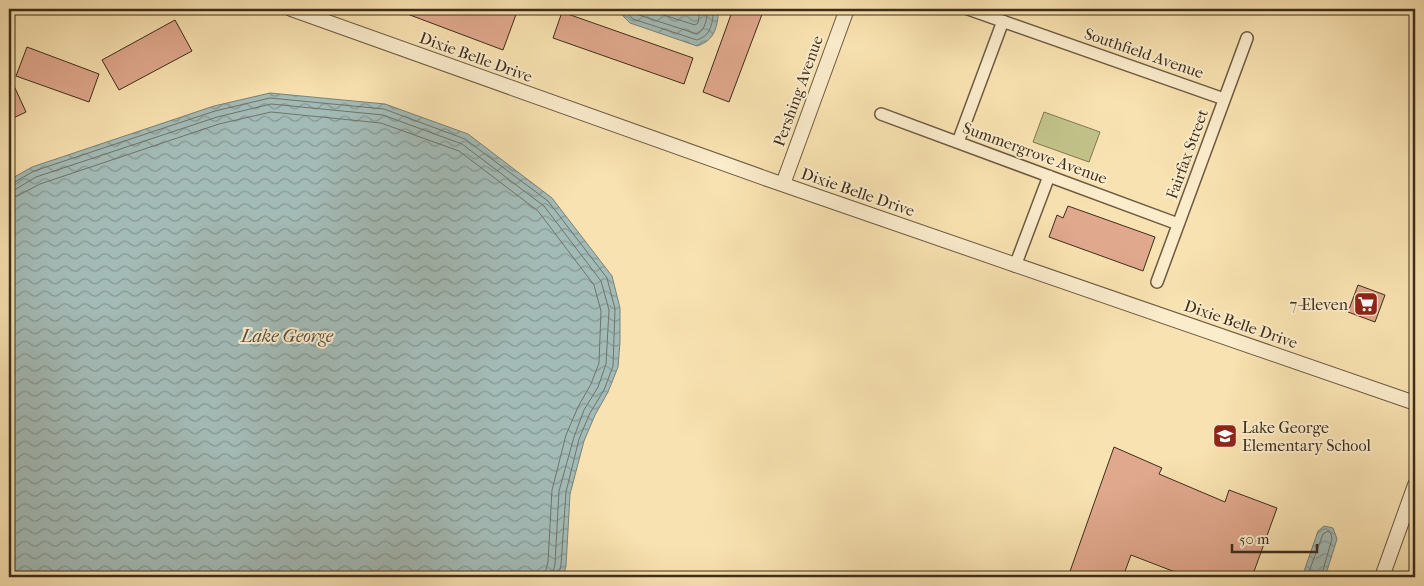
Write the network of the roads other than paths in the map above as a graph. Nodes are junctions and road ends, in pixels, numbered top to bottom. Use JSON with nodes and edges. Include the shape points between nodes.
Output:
{"nodes":[{"id":1,"x":291,"y":9,"type":"edge"},
{"id":2,"x":847,"y":9,"type":"edge"},
{"id":3,"x":968,"y":9,"type":"edge"},
{"id":4,"x":1003,"y":21,"type":"junction"},
{"id":5,"x":1247,"y":38,"type":"dead end"},
{"id":6,"x":1224,"y":98,"type":"junction"},
{"id":7,"x":881,"y":114,"type":"dead end"},
{"id":8,"x":958,"y":142,"type":"junction"},
{"id":9,"x":1049,"y":176,"type":"junction"},
{"id":10,"x":783,"y":184,"type":"junction"},
{"id":11,"x":1178,"y":224,"type":"junction"},
{"id":12,"x":1015,"y":266,"type":"junction"},
{"id":13,"x":1157,"y":282,"type":"dead end"},
{"id":14,"x":1415,"y":403,"type":"edge"},
{"id":15,"x":1415,"y":485,"type":"edge"},
{"id":16,"x":1382,"y":577,"type":"edge"}],
"edges":[{"from":1,"to":10,"type":"street","name":"Dixie Belle Drive"},
{"from":2,"to":10,"type":"street","name":"Pershing Avenue"},
{"from":3,"to":4,"type":"street","name":"Southfield Avenue"},
{"from":4,"to":6,"type":"street","name":"Southfield Avenue"},
{"from":4,"to":8,"type":"street"},
{"from":5,"to":6,"type":"street","name":"Fairfax Street"},
{"from":6,"to":11,"type":"street","name":"Fairfax Street"},
{"from":7,"to":8,"type":"street","name":"Summergrove Avenue"},
{"from":8,"to":9,"type":"street","name":"Summergrove Avenue"},
{"from":9,"to":11,"type":"street","name":"Summergrove Avenue"},
{"from":9,"to":12,"type":"street"},
{"from":10,"to":12,"type":"street","name":"Dixie Belle Drive"},
{"from":11,"to":13,"type":"street","name":"Fairfax Street"},
{"from":12,"to":14,"type":"street","name":"Dixie Belle Drive"},
{"from":15,"to":16,"type":"street"}]}
